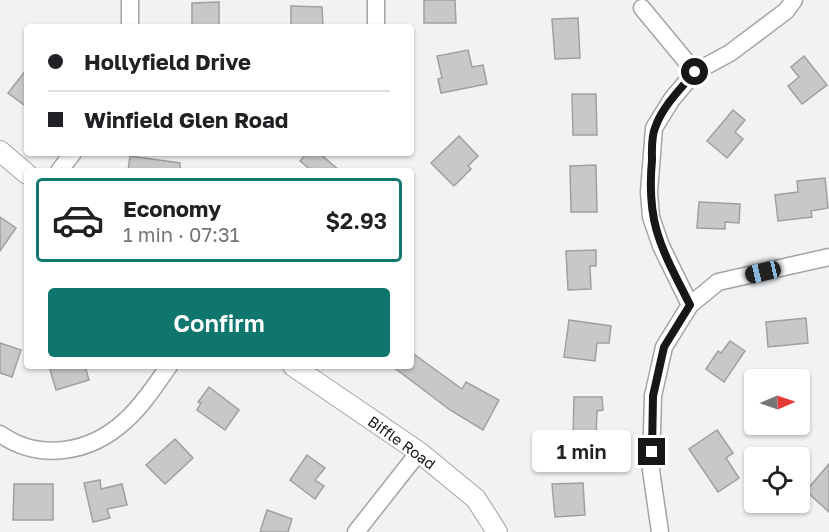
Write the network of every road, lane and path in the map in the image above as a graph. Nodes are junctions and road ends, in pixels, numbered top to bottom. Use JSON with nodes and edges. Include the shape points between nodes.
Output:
{"nodes":[{"id":1,"x":130,"y":0,"type":"edge"},
{"id":2,"x":376,"y":0,"type":"edge"},
{"id":3,"x":794,"y":0,"type":"edge"},
{"id":4,"x":642,"y":8,"type":"dead end"},
{"id":5,"x":130,"y":24,"type":"edge"},
{"id":6,"x":376,"y":24,"type":"edge"},
{"id":7,"x":695,"y":72,"type":"junction"},
{"id":8,"x":0,"y":151,"type":"edge"},
{"id":9,"x":71,"y":156,"type":"edge"},
{"id":10,"x":61,"y":168,"type":"edge"},
{"id":11,"x":24,"y":171,"type":"edge"},
{"id":12,"x":829,"y":257,"type":"edge"},
{"id":13,"x":690,"y":305,"type":"junction"},
{"id":14,"x":167,"y":369,"type":"edge"},
{"id":15,"x":296,"y":369,"type":"edge"},
{"id":16,"x":0,"y":434,"type":"edge"},
{"id":17,"x":419,"y":452,"type":"junction"},
{"id":18,"x":356,"y":532,"type":"edge"},
{"id":19,"x":497,"y":532,"type":"edge"},
{"id":20,"x":660,"y":532,"type":"edge"}],
"edges":[{"from":1,"to":5,"type":"street"},
{"from":2,"to":6,"type":"street"},
{"from":3,"to":7,"type":"street","via":[[786,11],[730,52]]},
{"from":4,"to":7,"type":"street"},
{"from":7,"to":13,"type":"street","via":[[654,128],[649,192],[651,217],[661,246]]},
{"from":8,"to":11,"type":"street"},
{"from":9,"to":10,"type":"street"},
{"from":12,"to":13,"type":"street","via":[[718,282]]},
{"from":13,"to":20,"type":"street","via":[[664,347],[653,396],[651,470]]},
{"from":14,"to":16,"type":"street","via":[[128,419],[87,446],[38,450]]},
{"from":15,"to":17,"type":"street","name":"Biffle Road"},
{"from":17,"to":18,"type":"street"},
{"from":17,"to":19,"type":"street","name":"Biffle Road","via":[[476,499]]}]}
